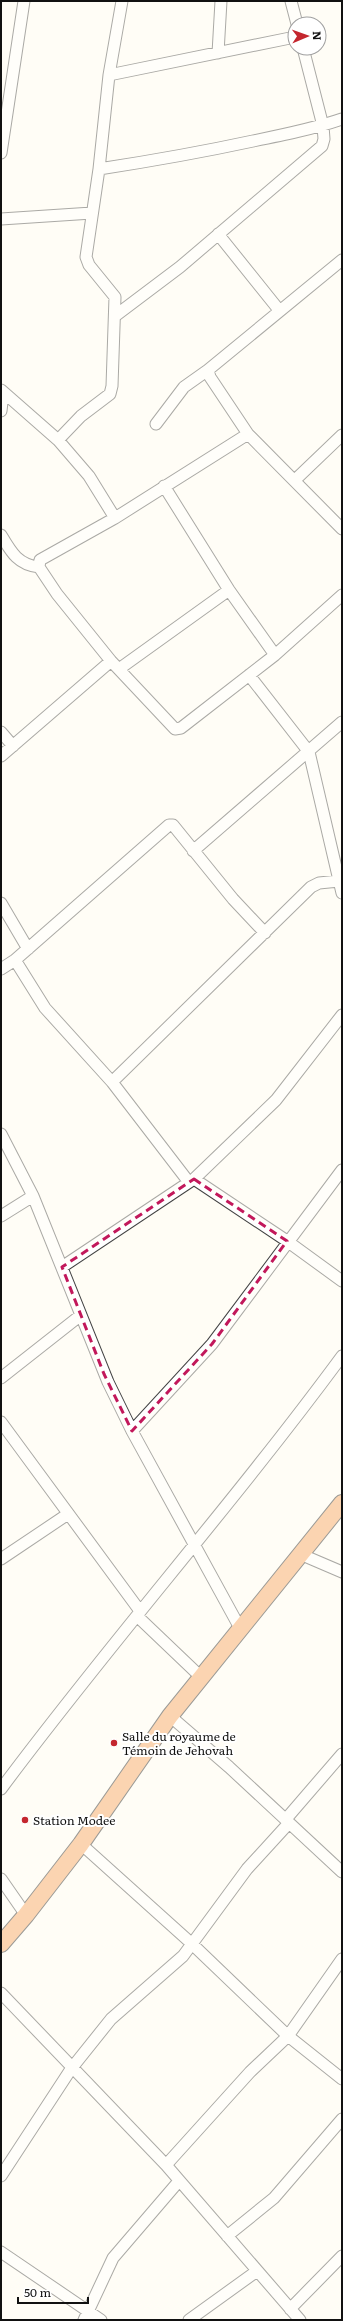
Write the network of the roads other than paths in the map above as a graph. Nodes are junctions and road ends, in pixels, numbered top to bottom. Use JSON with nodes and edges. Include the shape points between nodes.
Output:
{"nodes":[{"id":1,"x":24,"y":1,"type":"edge"},
{"id":2,"x":122,"y":1,"type":"edge"},
{"id":3,"x":221,"y":1,"type":"edge"},
{"id":4,"x":291,"y":1,"type":"edge"},
{"id":5,"x":295,"y":16,"type":"edge"},
{"id":6,"x":287,"y":39,"type":"edge"},
{"id":7,"x":218,"y":53,"type":"junction"},
{"id":8,"x":305,"y":56,"type":"edge"},
{"id":9,"x":109,"y":75,"type":"junction"},
{"id":10,"x":5,"y":94,"type":"edge"},
{"id":11,"x":342,"y":119,"type":"edge"},
{"id":12,"x":323,"y":126,"type":"junction"},
{"id":13,"x":1,"y":153,"type":"edge"},
{"id":14,"x":99,"y":169,"type":"junction"},
{"id":15,"x":92,"y":213,"type":"junction"},
{"id":16,"x":1,"y":219,"type":"edge"},
{"id":17,"x":218,"y":234,"type":"junction"},
{"id":18,"x":342,"y":260,"type":"edge"},
{"id":19,"x":279,"y":310,"type":"junction"},
{"id":20,"x":115,"y":316,"type":"junction"},
{"id":21,"x":208,"y":370,"type":"junction"},
{"id":22,"x":2,"y":392,"type":"edge"},
{"id":23,"x":1,"y":411,"type":"edge"},
{"id":24,"x":156,"y":424,"type":"dead end"},
{"id":25,"x":248,"y":434,"type":"junction"},
{"id":26,"x":342,"y":435,"type":"edge"},
{"id":27,"x":58,"y":440,"type":"junction"},
{"id":28,"x":296,"y":480,"type":"junction"},
{"id":29,"x":164,"y":486,"type":"junction"},
{"id":30,"x":115,"y":518,"type":"junction"},
{"id":31,"x":342,"y":529,"type":"edge"},
{"id":32,"x":1,"y":535,"type":"edge"},
{"id":33,"x":39,"y":566,"type":"junction"},
{"id":34,"x":229,"y":590,"type":"junction"},
{"id":35,"x":342,"y":595,"type":"edge"},
{"id":36,"x":275,"y":655,"type":"junction"},
{"id":37,"x":111,"y":661,"type":"junction"},
{"id":38,"x":119,"y":669,"type":"junction"},
{"id":39,"x":249,"y":676,"type":"junction"},
{"id":40,"x":342,"y":722,"type":"edge"},
{"id":41,"x":1,"y":732,"type":"edge"},
{"id":42,"x":13,"y":746,"type":"junction"},
{"id":43,"x":308,"y":752,"type":"junction"},
{"id":44,"x":1,"y":756,"type":"edge"},
{"id":45,"x":193,"y":851,"type":"junction"},
{"id":46,"x":339,"y":881,"type":"junction"},
{"id":47,"x":342,"y":894,"type":"edge"},
{"id":48,"x":1,"y":903,"type":"edge"},
{"id":49,"x":265,"y":933,"type":"junction"},
{"id":50,"x":28,"y":949,"type":"junction"},
{"id":51,"x":15,"y":960,"type":"junction"},
{"id":52,"x":1,"y":969,"type":"edge"},
{"id":53,"x":342,"y":1015,"type":"edge"},
{"id":54,"x":112,"y":1082,"type":"junction"},
{"id":55,"x":1,"y":1134,"type":"edge"},
{"id":56,"x":342,"y":1170,"type":"edge"},
{"id":57,"x":191,"y":1180,"type":"junction"},
{"id":58,"x":33,"y":1196,"type":"junction"},
{"id":59,"x":1,"y":1216,"type":"edge"},
{"id":60,"x":287,"y":1241,"type":"junction"},
{"id":61,"x":62,"y":1267,"type":"junction"},
{"id":62,"x":342,"y":1281,"type":"edge"},
{"id":63,"x":81,"y":1315,"type":"junction"},
{"id":64,"x":342,"y":1356,"type":"edge"},
{"id":65,"x":1,"y":1378,"type":"edge"},
{"id":66,"x":1,"y":1422,"type":"edge"},
{"id":67,"x":132,"y":1431,"type":"junction"},
{"id":68,"x":342,"y":1503,"type":"edge"},
{"id":69,"x":68,"y":1514,"type":"junction"},
{"id":70,"x":194,"y":1544,"type":"junction"},
{"id":71,"x":300,"y":1554,"type":"junction"},
{"id":72,"x":1,"y":1559,"type":"edge"},
{"id":73,"x":342,"y":1572,"type":"edge"},
{"id":74,"x":138,"y":1613,"type":"junction"},
{"id":75,"x":240,"y":1628,"type":"junction"},
{"id":76,"x":202,"y":1678,"type":"junction"},
{"id":77,"x":170,"y":1716,"type":"junction"},
{"id":78,"x":342,"y":1754,"type":"edge"},
{"id":79,"x":1,"y":1789,"type":"edge"},
{"id":80,"x":287,"y":1821,"type":"junction"},
{"id":81,"x":81,"y":1844,"type":"junction"},
{"id":82,"x":342,"y":1872,"type":"edge"},
{"id":83,"x":1,"y":1879,"type":"edge"},
{"id":84,"x":26,"y":1916,"type":"junction"},
{"id":85,"x":191,"y":1943,"type":"junction"},
{"id":86,"x":1,"y":1944,"type":"edge"},
{"id":87,"x":342,"y":1959,"type":"edge"},
{"id":88,"x":1,"y":1993,"type":"edge"},
{"id":89,"x":288,"y":2036,"type":"junction"},
{"id":90,"x":71,"y":2069,"type":"junction"},
{"id":91,"x":342,"y":2079,"type":"edge"},
{"id":92,"x":342,"y":2119,"type":"edge"},
{"id":93,"x":166,"y":2165,"type":"junction"},
{"id":94,"x":1,"y":2176,"type":"edge"},
{"id":95,"x":179,"y":2181,"type":"junction"},
{"id":96,"x":227,"y":2236,"type":"junction"},
{"id":97,"x":1,"y":2252,"type":"edge"},
{"id":98,"x":342,"y":2256,"type":"edge"},
{"id":99,"x":257,"y":2271,"type":"junction"},
{"id":100,"x":290,"y":2309,"type":"junction"},
{"id":101,"x":86,"y":2316,"type":"edge"},
{"id":102,"x":101,"y":2320,"type":"edge"},
{"id":103,"x":189,"y":2320,"type":"edge"},
{"id":104,"x":300,"y":2320,"type":"edge"}],
"edges":[{"from":1,"to":10,"type":"street"},
{"from":2,"to":9,"type":"street"},
{"from":3,"to":7,"type":"street"},
{"from":4,"to":5,"type":"street"},
{"from":6,"to":7,"type":"street"},
{"from":7,"to":9,"type":"street"},
{"from":8,"to":12,"type":"street"},
{"from":9,"to":14,"type":"street"},
{"from":10,"to":13,"type":"street"},
{"from":11,"to":12,"type":"street"},
{"from":12,"to":14,"type":"street","via":[[164,159]]},
{"from":12,"to":17,"type":"street","via":[[322,146]]},
{"from":14,"to":15,"type":"street"},
{"from":15,"to":16,"type":"street"},
{"from":15,"to":20,"type":"street","via":[[87,261],[114,295]]},
{"from":17,"to":19,"type":"street"},
{"from":17,"to":20,"type":"street","via":[[180,267]]},
{"from":18,"to":19,"type":"street"},
{"from":19,"to":21,"type":"street"},
{"from":20,"to":27,"type":"street","via":[[110,394],[81,416]]},
{"from":21,"to":24,"type":"street","via":[[184,387]]},
{"from":21,"to":25,"type":"street","via":[[210,377]]},
{"from":22,"to":23,"type":"street"},
{"from":22,"to":27,"type":"street"},
{"from":25,"to":28,"type":"street"},
{"from":25,"to":29,"type":"street"},
{"from":26,"to":28,"type":"street"},
{"from":27,"to":30,"type":"street","via":[[89,476]]},
{"from":28,"to":31,"type":"street"},
{"from":29,"to":30,"type":"street"},
{"from":29,"to":34,"type":"street"},
{"from":30,"to":33,"type":"street","via":[[40,560]]},
{"from":32,"to":33,"type":"street","via":[[14,557],[28,566]]},
{"from":33,"to":37,"type":"street","via":[[57,594]]},
{"from":34,"to":36,"type":"street"},
{"from":34,"to":38,"type":"street"},
{"from":35,"to":36,"type":"street"},
{"from":36,"to":39,"type":"street"},
{"from":37,"to":38,"type":"street"},
{"from":37,"to":42,"type":"street"},
{"from":38,"to":39,"type":"street","via":[[175,729],[181,728]]},
{"from":39,"to":43,"type":"street"},
{"from":40,"to":43,"type":"street"},
{"from":41,"to":42,"type":"street"},
{"from":42,"to":44,"type":"street"},
{"from":43,"to":45,"type":"street"},
{"from":43,"to":46,"type":"street"},
{"from":45,"to":49,"type":"street"},
{"from":45,"to":50,"type":"street","via":[[173,825],[169,825]]},
{"from":46,"to":47,"type":"street"},
{"from":46,"to":49,"type":"street","via":[[319,883],[311,887]]},
{"from":48,"to":50,"type":"street"},
{"from":49,"to":54,"type":"street"},
{"from":50,"to":51,"type":"street"},
{"from":51,"to":52,"type":"street"},
{"from":51,"to":54,"type":"street","via":[[45,1008]]},
{"from":53,"to":57,"type":"street","via":[[276,1100]]},
{"from":54,"to":57,"type":"street"},
{"from":55,"to":58,"type":"street"},
{"from":56,"to":60,"type":"street"},
{"from":57,"to":60,"type":"street"},
{"from":57,"to":61,"type":"street"},
{"from":58,"to":59,"type":"street"},
{"from":58,"to":61,"type":"street"},
{"from":60,"to":62,"type":"street"},
{"from":60,"to":67,"type":"street","via":[[212,1344]]},
{"from":61,"to":63,"type":"street"},
{"from":63,"to":65,"type":"street"},
{"from":63,"to":67,"type":"street","via":[[104,1374]]},
{"from":64,"to":70,"type":"street","via":[[285,1433]]},
{"from":66,"to":69,"type":"street"},
{"from":67,"to":70,"type":"street"},
{"from":68,"to":71,"type":"highway"},
{"from":69,"to":72,"type":"street"},
{"from":69,"to":74,"type":"street"},
{"from":70,"to":74,"type":"street"},
{"from":70,"to":75,"type":"street"},
{"from":71,"to":73,"type":"street"},
{"from":71,"to":75,"type":"highway"},
{"from":74,"to":76,"type":"street"},
{"from":74,"to":79,"type":"street","via":[[50,1722]]},
{"from":75,"to":76,"type":"highway"},
{"from":76,"to":77,"type":"highway"},
{"from":77,"to":80,"type":"street"},
{"from":77,"to":81,"type":"highway"},
{"from":78,"to":80,"type":"street"},
{"from":80,"to":82,"type":"street"},
{"from":80,"to":85,"type":"street"},
{"from":81,"to":84,"type":"highway"},
{"from":81,"to":85,"type":"street"},
{"from":83,"to":84,"type":"street"},
{"from":84,"to":86,"type":"highway"},
{"from":85,"to":89,"type":"street"},
{"from":85,"to":90,"type":"street","via":[[180,1958],[111,2019]]},
{"from":87,"to":89,"type":"street"},
{"from":88,"to":90,"type":"street"},
{"from":89,"to":91,"type":"street"},
{"from":89,"to":93,"type":"street","via":[[250,2072]]},
{"from":90,"to":93,"type":"street","via":[[117,2112]]},
{"from":90,"to":94,"type":"street"},
{"from":92,"to":96,"type":"street","via":[[274,2198]]},
{"from":93,"to":95,"type":"street"},
{"from":95,"to":96,"type":"street"},
{"from":95,"to":101,"type":"street","via":[[113,2258]]},
{"from":96,"to":99,"type":"street"},
{"from":97,"to":101,"type":"street"},
{"from":98,"to":100,"type":"street"},
{"from":99,"to":100,"type":"street"},
{"from":99,"to":103,"type":"street"},
{"from":100,"to":104,"type":"street"},
{"from":101,"to":102,"type":"street"}]}
